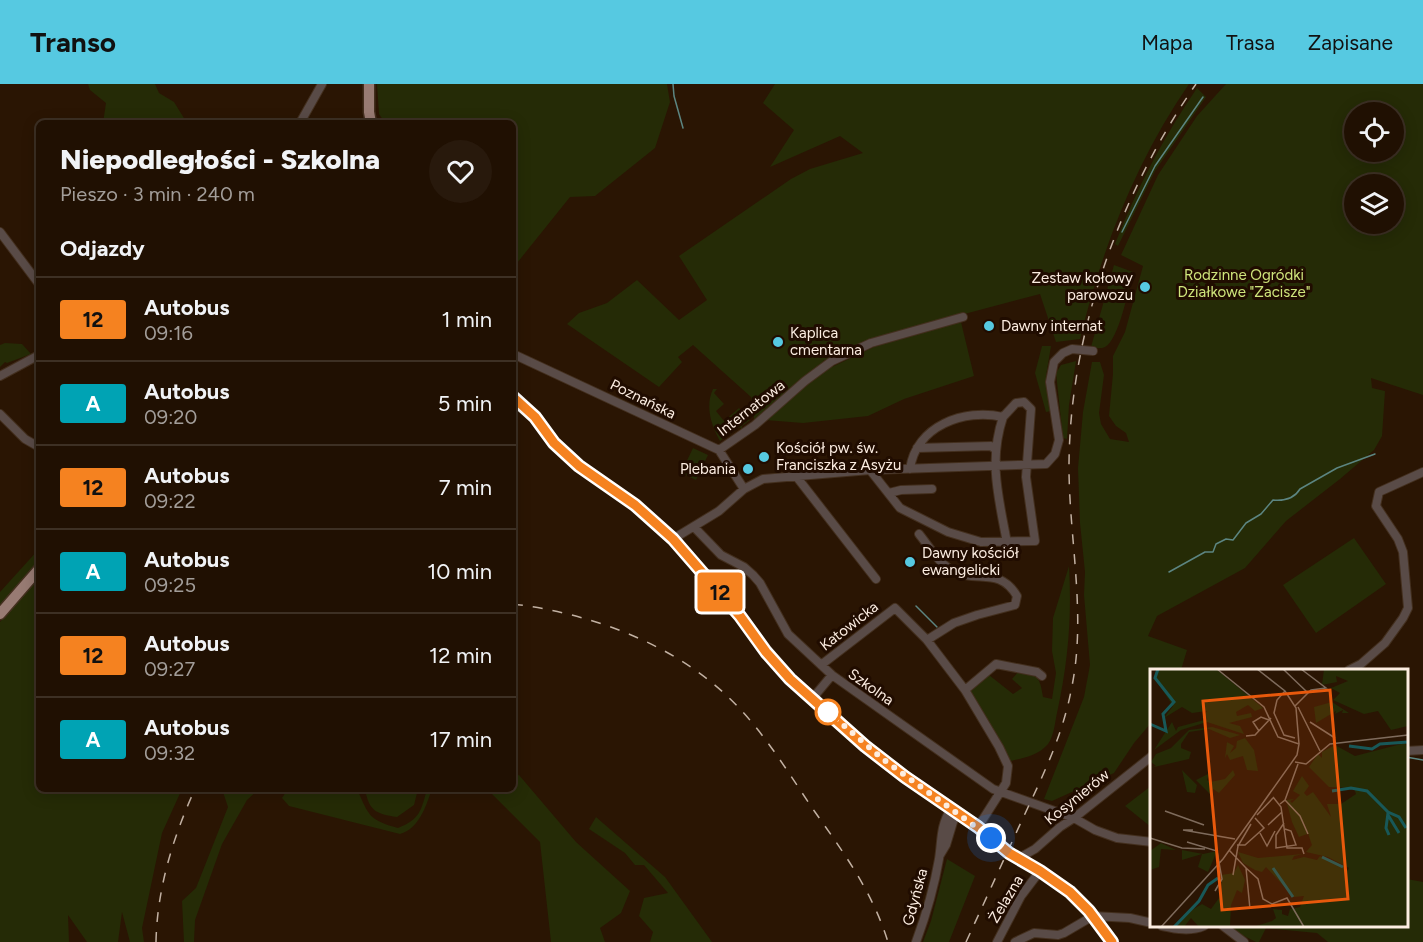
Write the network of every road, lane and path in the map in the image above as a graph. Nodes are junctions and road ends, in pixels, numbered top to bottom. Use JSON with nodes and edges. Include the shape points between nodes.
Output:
{"nodes":[{"id":1,"x":322,"y":84,"type":"edge"},
{"id":2,"x":369,"y":84,"type":"edge"},
{"id":3,"x":302,"y":120,"type":"edge"},
{"id":4,"x":370,"y":120,"type":"edge"},
{"id":5,"x":1,"y":235,"type":"edge"},
{"id":6,"x":36,"y":280,"type":"edge"},
{"id":7,"x":963,"y":317,"type":"dead end"},
{"id":8,"x":1093,"y":351,"type":"dead end"},
{"id":9,"x":517,"y":355,"type":"edge"},
{"id":10,"x":36,"y":357,"type":"edge"},
{"id":11,"x":0,"y":376,"type":"edge"},
{"id":12,"x":516,"y":400,"type":"edge"},
{"id":13,"x":0,"y":414,"type":"edge"},
{"id":14,"x":1003,"y":417,"type":"junction"},
{"id":15,"x":36,"y":445,"type":"edge"},
{"id":16,"x":917,"y":448,"type":"junction"},
{"id":17,"x":719,"y":450,"type":"junction"},
{"id":18,"x":996,"y":450,"type":"junction"},
{"id":19,"x":995,"y":466,"type":"junction"},
{"id":20,"x":1026,"y":466,"type":"junction"},
{"id":21,"x":910,"y":469,"type":"junction"},
{"id":22,"x":870,"y":470,"type":"junction"},
{"id":23,"x":1423,"y":472,"type":"edge"},
{"id":24,"x":796,"y":476,"type":"junction"},
{"id":25,"x":744,"y":489,"type":"junction"},
{"id":26,"x":932,"y":489,"type":"dead end"},
{"id":27,"x":889,"y":493,"type":"junction"},
{"id":28,"x":694,"y":527,"type":"junction"},
{"id":29,"x":919,"y":534,"type":"dead end"},
{"id":30,"x":673,"y":539,"type":"junction"},
{"id":31,"x":1007,"y":543,"type":"junction"},
{"id":32,"x":36,"y":572,"type":"edge"},
{"id":33,"x":876,"y":579,"type":"dead end"},
{"id":34,"x":0,"y":614,"type":"edge"},
{"id":35,"x":927,"y":640,"type":"junction"},
{"id":36,"x":821,"y":665,"type":"junction"},
{"id":37,"x":1351,"y":669,"type":"edge"},
{"id":38,"x":832,"y":675,"type":"junction"},
{"id":39,"x":1042,"y":676,"type":"dead end"},
{"id":40,"x":965,"y":690,"type":"junction"},
{"id":41,"x":812,"y":699,"type":"junction"},
{"id":42,"x":1423,"y":750,"type":"edge"},
{"id":43,"x":1408,"y":751,"type":"edge"},
{"id":44,"x":1150,"y":756,"type":"edge"},
{"id":45,"x":1001,"y":793,"type":"junction"},
{"id":46,"x":936,"y":799,"type":"junction"},
{"id":47,"x":954,"y":811,"type":"junction"},
{"id":48,"x":1074,"y":818,"type":"junction"},
{"id":49,"x":944,"y":821,"type":"junction"},
{"id":50,"x":974,"y":824,"type":"junction"},
{"id":51,"x":951,"y":831,"type":"junction"},
{"id":52,"x":1150,"y":842,"type":"edge"},
{"id":53,"x":939,"y":858,"type":"junction"},
{"id":54,"x":1019,"y":858,"type":"junction"},
{"id":55,"x":1040,"y":871,"type":"junction"},
{"id":56,"x":1093,"y":916,"type":"junction"},
{"id":57,"x":1150,"y":923,"type":"edge"},
{"id":58,"x":1167,"y":927,"type":"edge"},
{"id":59,"x":1201,"y":927,"type":"edge"},
{"id":60,"x":1224,"y":927,"type":"edge"},
{"id":61,"x":916,"y":942,"type":"edge"},
{"id":62,"x":997,"y":942,"type":"edge"},
{"id":63,"x":1014,"y":942,"type":"edge"},
{"id":64,"x":1112,"y":942,"type":"edge"},
{"id":65,"x":1244,"y":942,"type":"edge"}],
"edges":[{"from":1,"to":3,"type":"street"},
{"from":2,"to":4,"type":"main road"},
{"from":5,"to":6,"type":"street"},
{"from":7,"to":17,"type":"street","name":"Internatowa","via":[[871,343],[832,361]]},
{"from":8,"to":20,"type":"street","via":[[1072,349],[1054,362],[1050,382],[1058,447],[1046,464]]},
{"from":9,"to":17,"type":"street","name":"Poznańska"},
{"from":10,"to":11,"type":"street"},
{"from":12,"to":30,"type":"main road","via":[[579,466],[635,505]]},
{"from":13,"to":15,"type":"street"},
{"from":14,"to":16,"type":"street","via":[[972,416],[946,423],[932,429]]},
{"from":14,"to":18,"type":"street"},
{"from":14,"to":20,"type":"street","via":[[1019,401],[1030,407],[1032,422]]},
{"from":16,"to":18,"type":"street","via":[[991,446]]},
{"from":16,"to":21,"type":"street"},
{"from":17,"to":25,"type":"street"},
{"from":18,"to":19,"type":"street"},
{"from":19,"to":20,"type":"street"},
{"from":19,"to":21,"type":"street"},
{"from":19,"to":31,"type":"street"},
{"from":20,"to":31,"type":"street","via":[[1035,542]]},
{"from":21,"to":22,"type":"street"},
{"from":22,"to":24,"type":"street"},
{"from":22,"to":27,"type":"street"},
{"from":23,"to":37,"type":"street","via":[[1379,492],[1376,507],[1403,552],[1408,608],[1385,643]]},
{"from":24,"to":25,"type":"street","via":[[763,479]]},
{"from":24,"to":33,"type":"street"},
{"from":25,"to":28,"type":"street"},
{"from":26,"to":27,"type":"street"},
{"from":27,"to":31,"type":"street","via":[[900,508],[948,532],[973,541]]},
{"from":28,"to":30,"type":"street"},
{"from":28,"to":36,"type":"street","name":"Szkolna","via":[[721,555],[760,582],[788,634]]},
{"from":29,"to":35,"type":"street","via":[[952,571],[1002,579],[1017,596],[1015,605],[954,623]]},
{"from":30,"to":41,"type":"main road","via":[[780,669]]},
{"from":32,"to":34,"type":"main road"},
{"from":35,"to":36,"type":"street","name":"Katowicka","via":[[895,608]]},
{"from":35,"to":40,"type":"street"},
{"from":36,"to":38,"type":"street","name":"Szkolna"},
{"from":38,"to":41,"type":"street"},
{"from":38,"to":45,"type":"street","name":"Szkolna"},
{"from":39,"to":40,"type":"street","via":[[996,664]]},
{"from":40,"to":45,"type":"street","via":[[1008,766]]},
{"from":41,"to":46,"type":"main road"},
{"from":42,"to":43,"type":"street"},
{"from":44,"to":48,"type":"street","name":"Kosynierów"},
{"from":45,"to":48,"type":"street","name":"Szkolna"},
{"from":45,"to":50,"type":"street"},
{"from":46,"to":47,"type":"main road"},
{"from":46,"to":49,"type":"street","name":"Gdyńska"},
{"from":47,"to":49,"type":"street","name":"Gdyńska"},
{"from":47,"to":50,"type":"main road"},
{"from":47,"to":51,"type":"street","name":"Gdyńska"},
{"from":48,"to":52,"type":"street","name":"Szkolna","via":[[1117,838]]},
{"from":48,"to":54,"type":"street","name":"Kosynierów"},
{"from":49,"to":53,"type":"street","name":"Gdyńska"},
{"from":50,"to":51,"type":"street","via":[[961,823]]},
{"from":50,"to":54,"type":"main road"},
{"from":51,"to":53,"type":"street","name":"Gdyńska"},
{"from":53,"to":61,"type":"street","name":"Gdyńska","via":[[929,907]]},
{"from":54,"to":55,"type":"main road"},
{"from":55,"to":56,"type":"main road","via":[[1070,892]]},
{"from":55,"to":62,"type":"street","name":"Żelazna","via":[[1018,900]]},
{"from":56,"to":57,"type":"street"},
{"from":56,"to":63,"type":"street","via":[[1058,935],[1034,933]]},
{"from":56,"to":64,"type":"main road"},
{"from":58,"to":59,"type":"street"},
{"from":60,"to":65,"type":"street"}]}
